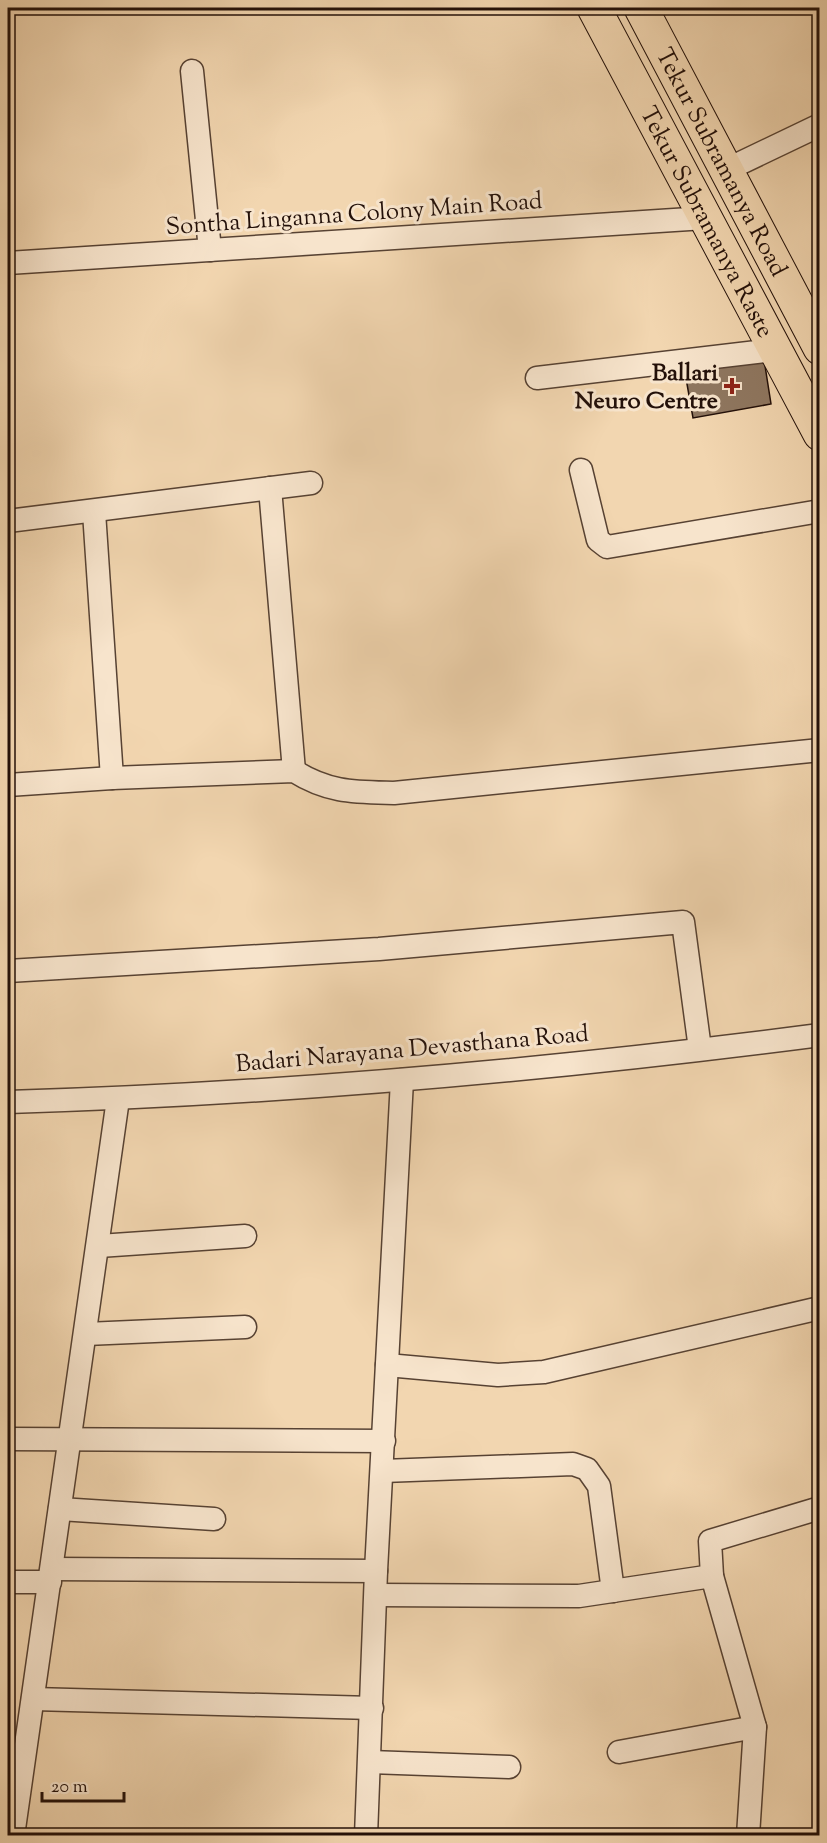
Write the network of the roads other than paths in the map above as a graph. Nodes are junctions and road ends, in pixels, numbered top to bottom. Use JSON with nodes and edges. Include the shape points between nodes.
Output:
{"nodes":[{"id":1,"x":594,"y":8,"type":"edge"},
{"id":2,"x":641,"y":8,"type":"edge"},
{"id":3,"x":192,"y":71,"type":"dead end"},
{"id":4,"x":819,"y":125,"type":"edge"},
{"id":5,"x":726,"y":171,"type":"junction"},
{"id":6,"x":705,"y":218,"type":"junction"},
{"id":7,"x":210,"y":250,"type":"junction"},
{"id":8,"x":8,"y":263,"type":"edge"},
{"id":9,"x":819,"y":348,"type":"edge"},
{"id":10,"x":774,"y":350,"type":"junction"},
{"id":11,"x":537,"y":378,"type":"dead end"},
{"id":12,"x":819,"y":434,"type":"edge"},
{"id":13,"x":580,"y":470,"type":"dead end"},
{"id":14,"x":311,"y":483,"type":"dead end"},
{"id":15,"x":270,"y":488,"type":"junction"},
{"id":16,"x":819,"y":511,"type":"edge"},
{"id":17,"x":94,"y":512,"type":"junction"},
{"id":18,"x":8,"y":521,"type":"edge"},
{"id":19,"x":819,"y":750,"type":"edge"},
{"id":20,"x":294,"y":771,"type":"junction"},
{"id":21,"x":112,"y":778,"type":"junction"},
{"id":22,"x":8,"y":785,"type":"edge"},
{"id":23,"x":8,"y":971,"type":"edge"},
{"id":24,"x":819,"y":1035,"type":"edge"},
{"id":25,"x":700,"y":1048,"type":"junction"},
{"id":26,"x":402,"y":1080,"type":"junction"},
{"id":27,"x":118,"y":1099,"type":"junction"},
{"id":28,"x":8,"y":1102,"type":"edge"},
{"id":29,"x":245,"y":1236,"type":"dead end"},
{"id":30,"x":99,"y":1246,"type":"junction"},
{"id":31,"x":819,"y":1308,"type":"edge"},
{"id":32,"x":245,"y":1327,"type":"dead end"},
{"id":33,"x":86,"y":1334,"type":"junction"},
{"id":34,"x":387,"y":1365,"type":"junction"},
{"id":35,"x":71,"y":1438,"type":"junction"},
{"id":36,"x":8,"y":1439,"type":"edge"},
{"id":37,"x":384,"y":1441,"type":"junction"},
{"id":38,"x":383,"y":1471,"type":"junction"},
{"id":39,"x":60,"y":1509,"type":"junction"},
{"id":40,"x":819,"y":1509,"type":"edge"},
{"id":41,"x":214,"y":1519,"type":"dead end"},
{"id":42,"x":376,"y":1571,"type":"junction"},
{"id":43,"x":51,"y":1576,"type":"junction"},
{"id":44,"x":712,"y":1576,"type":"junction"},
{"id":45,"x":8,"y":1582,"type":"edge"},
{"id":46,"x":614,"y":1591,"type":"junction"},
{"id":47,"x":377,"y":1595,"type":"junction"},
{"id":48,"x":33,"y":1699,"type":"junction"},
{"id":49,"x":372,"y":1708,"type":"junction"},
{"id":50,"x":755,"y":1727,"type":"junction"},
{"id":51,"x":619,"y":1752,"type":"dead end"},
{"id":52,"x":370,"y":1762,"type":"junction"},
{"id":53,"x":509,"y":1767,"type":"dead end"},
{"id":54,"x":13,"y":1836,"type":"edge"},
{"id":55,"x":366,"y":1836,"type":"edge"},
{"id":56,"x":748,"y":1836,"type":"edge"}],
"edges":[{"from":1,"to":6,"type":"main road","name":"Tekur Subramanya Raste"},
{"from":2,"to":5,"type":"main road","name":"Tekur Subramanya Road"},
{"from":3,"to":7,"type":"street"},
{"from":4,"to":5,"type":"street"},
{"from":5,"to":9,"type":"main road","name":"Tekur Subramanya Road"},
{"from":6,"to":7,"type":"street","name":"Sontha Linganna Colony Main Road"},
{"from":6,"to":10,"type":"main road","name":"Tekur Subramanya Raste"},
{"from":7,"to":8,"type":"street","name":"Sontha Linganna Colony Main Road"},
{"from":10,"to":11,"type":"street"},
{"from":10,"to":12,"type":"main road","name":"Tekur Subramanya Raste"},
{"from":13,"to":16,"type":"street","via":[[598,540],[608,547]]},
{"from":14,"to":15,"type":"street"},
{"from":15,"to":17,"type":"street"},
{"from":15,"to":20,"type":"street"},
{"from":17,"to":18,"type":"street"},
{"from":17,"to":21,"type":"street"},
{"from":19,"to":20,"type":"street","via":[[394,793],[345,792],[315,785]]},
{"from":20,"to":21,"type":"street"},
{"from":21,"to":22,"type":"street"},
{"from":23,"to":25,"type":"street","via":[[379,949],[683,922]]},
{"from":24,"to":25,"type":"street","name":"Badari Narayana Devasthana Road"},
{"from":25,"to":26,"type":"street","name":"Badari Narayana Devasthana Road"},
{"from":26,"to":27,"type":"street","name":"Badari Narayana Devasthana Road"},
{"from":26,"to":34,"type":"street"},
{"from":27,"to":28,"type":"street","name":"Badari Narayana Devasthana Road"},
{"from":27,"to":30,"type":"street"},
{"from":29,"to":30,"type":"street"},
{"from":30,"to":33,"type":"street"},
{"from":31,"to":34,"type":"street","via":[[544,1372],[498,1375]]},
{"from":32,"to":33,"type":"street"},
{"from":33,"to":35,"type":"street"},
{"from":34,"to":37,"type":"street"},
{"from":35,"to":36,"type":"street"},
{"from":35,"to":37,"type":"street"},
{"from":35,"to":39,"type":"street"},
{"from":37,"to":38,"type":"street"},
{"from":38,"to":42,"type":"street"},
{"from":38,"to":46,"type":"street","via":[[573,1464],[587,1469],[599,1486]]},
{"from":39,"to":41,"type":"street"},
{"from":39,"to":43,"type":"street"},
{"from":40,"to":44,"type":"street","via":[[710,1541]]},
{"from":42,"to":43,"type":"street"},
{"from":42,"to":47,"type":"street"},
{"from":43,"to":45,"type":"street"},
{"from":43,"to":48,"type":"street"},
{"from":44,"to":46,"type":"street"},
{"from":44,"to":50,"type":"street"},
{"from":46,"to":47,"type":"street","via":[[579,1596]]},
{"from":47,"to":49,"type":"street"},
{"from":48,"to":49,"type":"street"},
{"from":48,"to":54,"type":"street"},
{"from":49,"to":52,"type":"street"},
{"from":50,"to":51,"type":"street"},
{"from":50,"to":56,"type":"street"},
{"from":52,"to":53,"type":"street"},
{"from":52,"to":55,"type":"street"}]}
